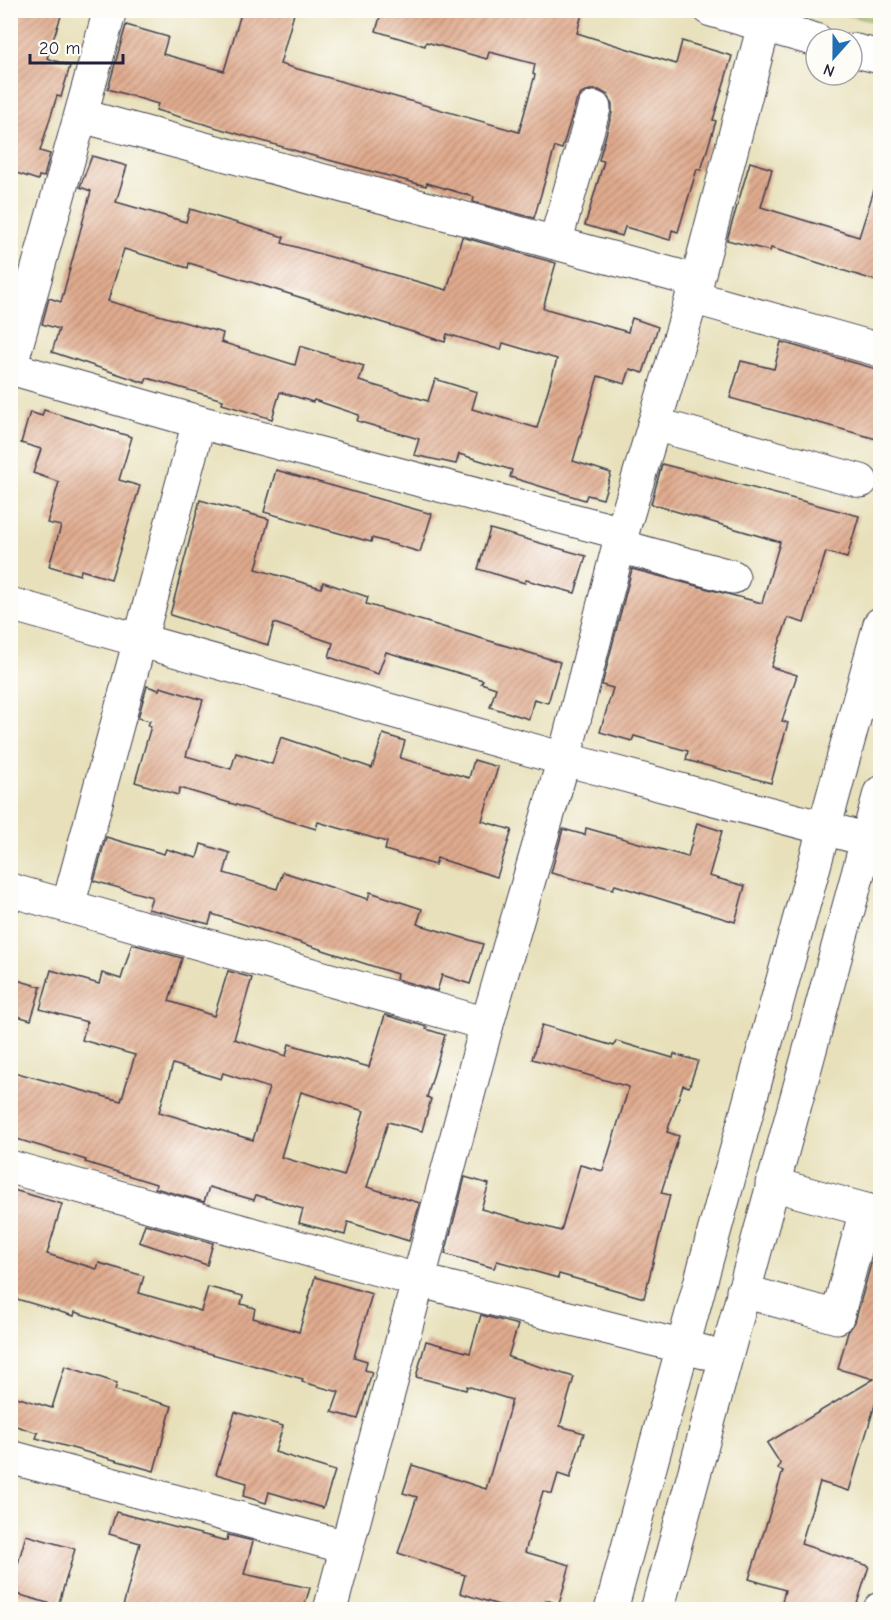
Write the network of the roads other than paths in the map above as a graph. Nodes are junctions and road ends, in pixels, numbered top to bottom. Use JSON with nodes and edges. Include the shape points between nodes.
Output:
{"nodes":[{"id":1,"x":110,"y":10,"type":"edge"},
{"id":2,"x":711,"y":10,"type":"edge"},
{"id":3,"x":764,"y":25,"type":"junction"},
{"id":4,"x":804,"y":37,"type":"edge"},
{"id":5,"x":864,"y":53,"type":"edge"},
{"id":6,"x":880,"y":57,"type":"edge"},
{"id":7,"x":594,"y":108,"type":"dead end"},
{"id":8,"x":82,"y":116,"type":"junction"},
{"id":9,"x":555,"y":243,"type":"junction"},
{"id":10,"x":695,"y":289,"type":"junction"},
{"id":11,"x":880,"y":350,"type":"edge"},
{"id":12,"x":10,"y":368,"type":"edge"},
{"id":13,"x":199,"y":422,"type":"junction"},
{"id":14,"x":654,"y":424,"type":"junction"},
{"id":15,"x":861,"y":482,"type":"dead end"},
{"id":16,"x":620,"y":540,"type":"junction"},
{"id":17,"x":734,"y":577,"type":"dead end"},
{"id":18,"x":10,"y":604,"type":"edge"},
{"id":19,"x":880,"y":624,"type":"edge"},
{"id":20,"x":139,"y":639,"type":"junction"},
{"id":21,"x":564,"y":759,"type":"junction"},
{"id":22,"x":880,"y":793,"type":"edge"},
{"id":23,"x":824,"y":827,"type":"junction"},
{"id":24,"x":874,"y":842,"type":"edge"},
{"id":25,"x":10,"y":890,"type":"edge"},
{"id":26,"x":68,"y":906,"type":"junction"},
{"id":27,"x":487,"y":1024,"type":"junction"},
{"id":28,"x":10,"y":1167,"type":"edge"},
{"id":29,"x":772,"y":1184,"type":"junction"},
{"id":30,"x":873,"y":1212,"type":"edge"},
{"id":31,"x":417,"y":1280,"type":"junction"},
{"id":32,"x":743,"y":1291,"type":"junction"},
{"id":33,"x":683,"y":1346,"type":"junction"},
{"id":34,"x":725,"y":1356,"type":"junction"},
{"id":35,"x":10,"y":1457,"type":"edge"},
{"id":36,"x":346,"y":1547,"type":"junction"},
{"id":37,"x":330,"y":1610,"type":"edge"},
{"id":38,"x":611,"y":1610,"type":"edge"},
{"id":39,"x":657,"y":1610,"type":"edge"}],
"edges":[{"from":1,"to":8,"type":"street"},
{"from":2,"to":3,"type":"street"},
{"from":3,"to":4,"type":"street"},
{"from":3,"to":10,"type":"street"},
{"from":5,"to":6,"type":"street"},
{"from":7,"to":9,"type":"street"},
{"from":8,"to":9,"type":"street"},
{"from":8,"to":12,"type":"street"},
{"from":9,"to":10,"type":"street"},
{"from":10,"to":11,"type":"street"},
{"from":10,"to":14,"type":"street"},
{"from":12,"to":13,"type":"street"},
{"from":13,"to":16,"type":"street"},
{"from":13,"to":20,"type":"street"},
{"from":14,"to":15,"type":"street"},
{"from":14,"to":16,"type":"street"},
{"from":16,"to":17,"type":"street"},
{"from":16,"to":21,"type":"street"},
{"from":18,"to":20,"type":"street"},
{"from":19,"to":23,"type":"street"},
{"from":20,"to":21,"type":"street"},
{"from":20,"to":26,"type":"street"},
{"from":21,"to":23,"type":"street"},
{"from":21,"to":27,"type":"street"},
{"from":22,"to":24,"type":"street"},
{"from":23,"to":24,"type":"street"},
{"from":23,"to":33,"type":"street"},
{"from":24,"to":29,"type":"street"},
{"from":25,"to":26,"type":"street"},
{"from":26,"to":27,"type":"street"},
{"from":27,"to":31,"type":"street"},
{"from":28,"to":31,"type":"street"},
{"from":29,"to":30,"type":"street"},
{"from":29,"to":32,"type":"street"},
{"from":30,"to":32,"type":"street","via":[[837,1317]]},
{"from":31,"to":33,"type":"street"},
{"from":31,"to":36,"type":"street"},
{"from":32,"to":34,"type":"street"},
{"from":33,"to":34,"type":"street"},
{"from":33,"to":38,"type":"street"},
{"from":34,"to":39,"type":"street"},
{"from":35,"to":36,"type":"street"},
{"from":36,"to":37,"type":"street"}]}
